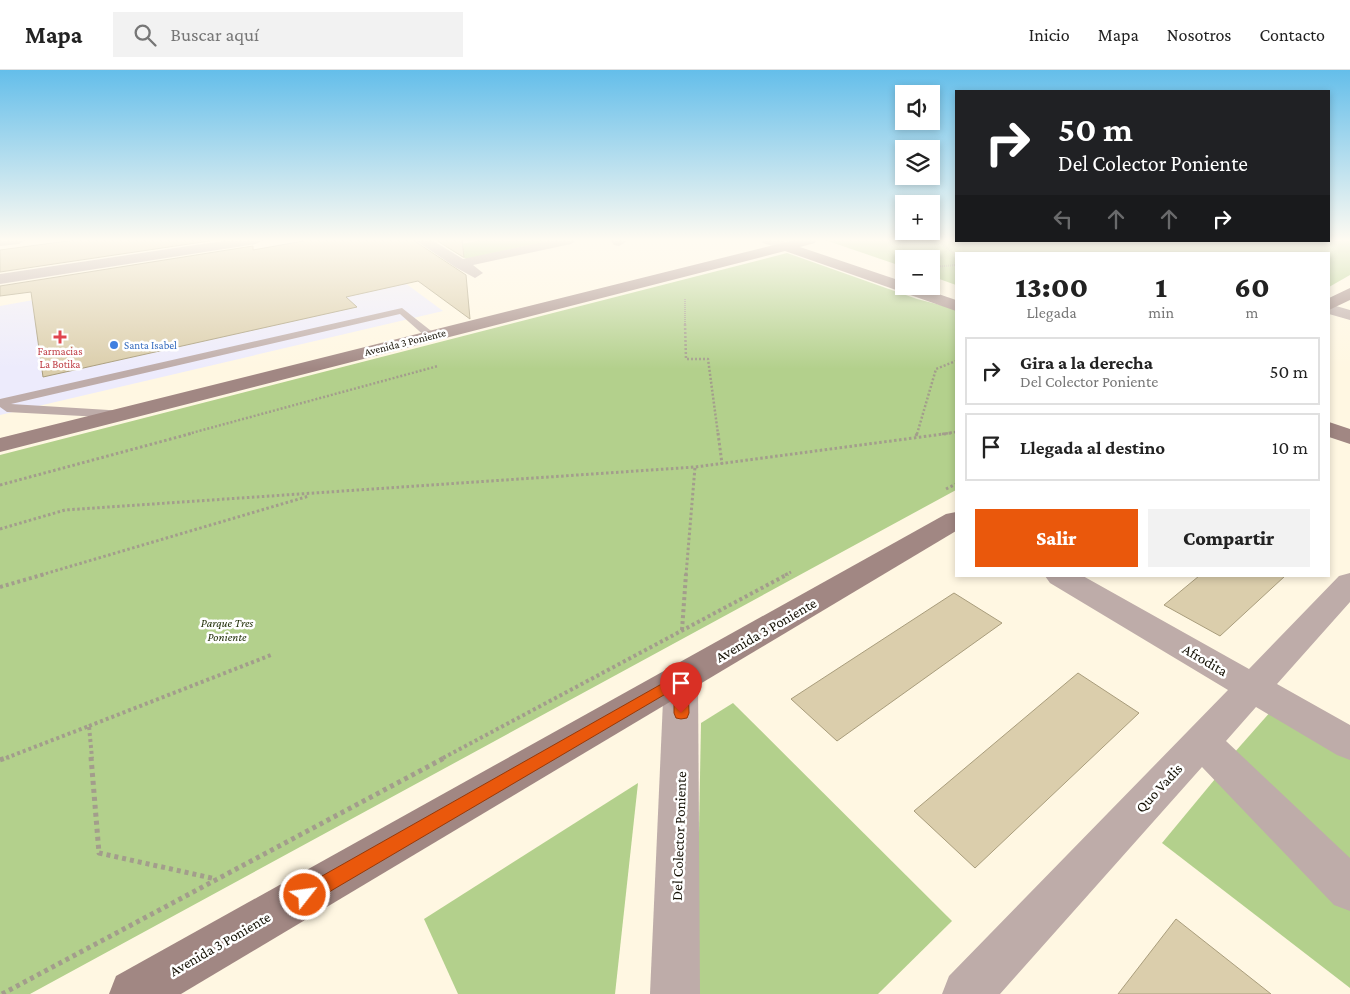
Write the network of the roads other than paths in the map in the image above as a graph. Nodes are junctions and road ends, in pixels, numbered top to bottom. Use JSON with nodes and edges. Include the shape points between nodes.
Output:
{"nodes":[{"id":1,"x":627,"y":283,"type":"edge"},
{"id":2,"x":891,"y":283,"type":"edge"},
{"id":3,"x":940,"y":285,"type":"edge"},
{"id":4,"x":955,"y":291,"type":"edge"},
{"id":5,"x":1350,"y":293,"type":"edge"},
{"id":6,"x":955,"y":306,"type":"edge"},
{"id":7,"x":1330,"y":306,"type":"edge"},
{"id":8,"x":1330,"y":307,"type":"edge"},
{"id":9,"x":1350,"y":314,"type":"edge"},
{"id":10,"x":431,"y":336,"type":"junction"},
{"id":11,"x":0,"y":405,"type":"edge"},
{"id":12,"x":120,"y":414,"type":"junction"},
{"id":13,"x":1330,"y":429,"type":"edge"},
{"id":14,"x":1350,"y":437,"type":"edge"},
{"id":15,"x":0,"y":445,"type":"edge"},
{"id":16,"x":948,"y":506,"type":"edge"},
{"id":17,"x":1062,"y":577,"type":"edge"},
{"id":18,"x":1350,"y":583,"type":"edge"},
{"id":19,"x":681,"y":678,"type":"junction"},
{"id":20,"x":1252,"y":688,"type":"junction"},
{"id":21,"x":1202,"y":742,"type":"junction"},
{"id":22,"x":1350,"y":744,"type":"edge"},
{"id":23,"x":1350,"y":889,"type":"edge"},
{"id":24,"x":134,"y":994,"type":"edge"},
{"id":25,"x":675,"y":994,"type":"edge"},
{"id":26,"x":967,"y":994,"type":"edge"}],
"edges":[{"from":1,"to":10,"type":"street","name":"Avenida 3 Poniente"},
{"from":2,"to":6,"type":"street"},
{"from":3,"to":4,"type":"street"},
{"from":5,"to":7,"type":"street"},
{"from":8,"to":9,"type":"street"},
{"from":10,"to":11,"type":"lane","via":[[402,311]]},
{"from":10,"to":12,"type":"street","name":"Avenida 3 Poniente"},
{"from":11,"to":12,"type":"lane"},
{"from":12,"to":15,"type":"street","name":"Avenida 3 Poniente"},
{"from":13,"to":14,"type":"street"},
{"from":16,"to":19,"type":"street","name":"Avenida 3 Poniente"},
{"from":17,"to":20,"type":"street","name":"Afrodita"},
{"from":18,"to":20,"type":"street","name":"Quo Vadis"},
{"from":19,"to":24,"type":"street","name":"Avenida 3 Poniente"},
{"from":19,"to":25,"type":"street","name":"Del Colector Poniente"},
{"from":20,"to":21,"type":"street","name":"Quo Vadis"},
{"from":20,"to":22,"type":"street","name":"Afrodita"},
{"from":21,"to":23,"type":"street"},
{"from":21,"to":26,"type":"street","name":"Quo Vadis"}]}
